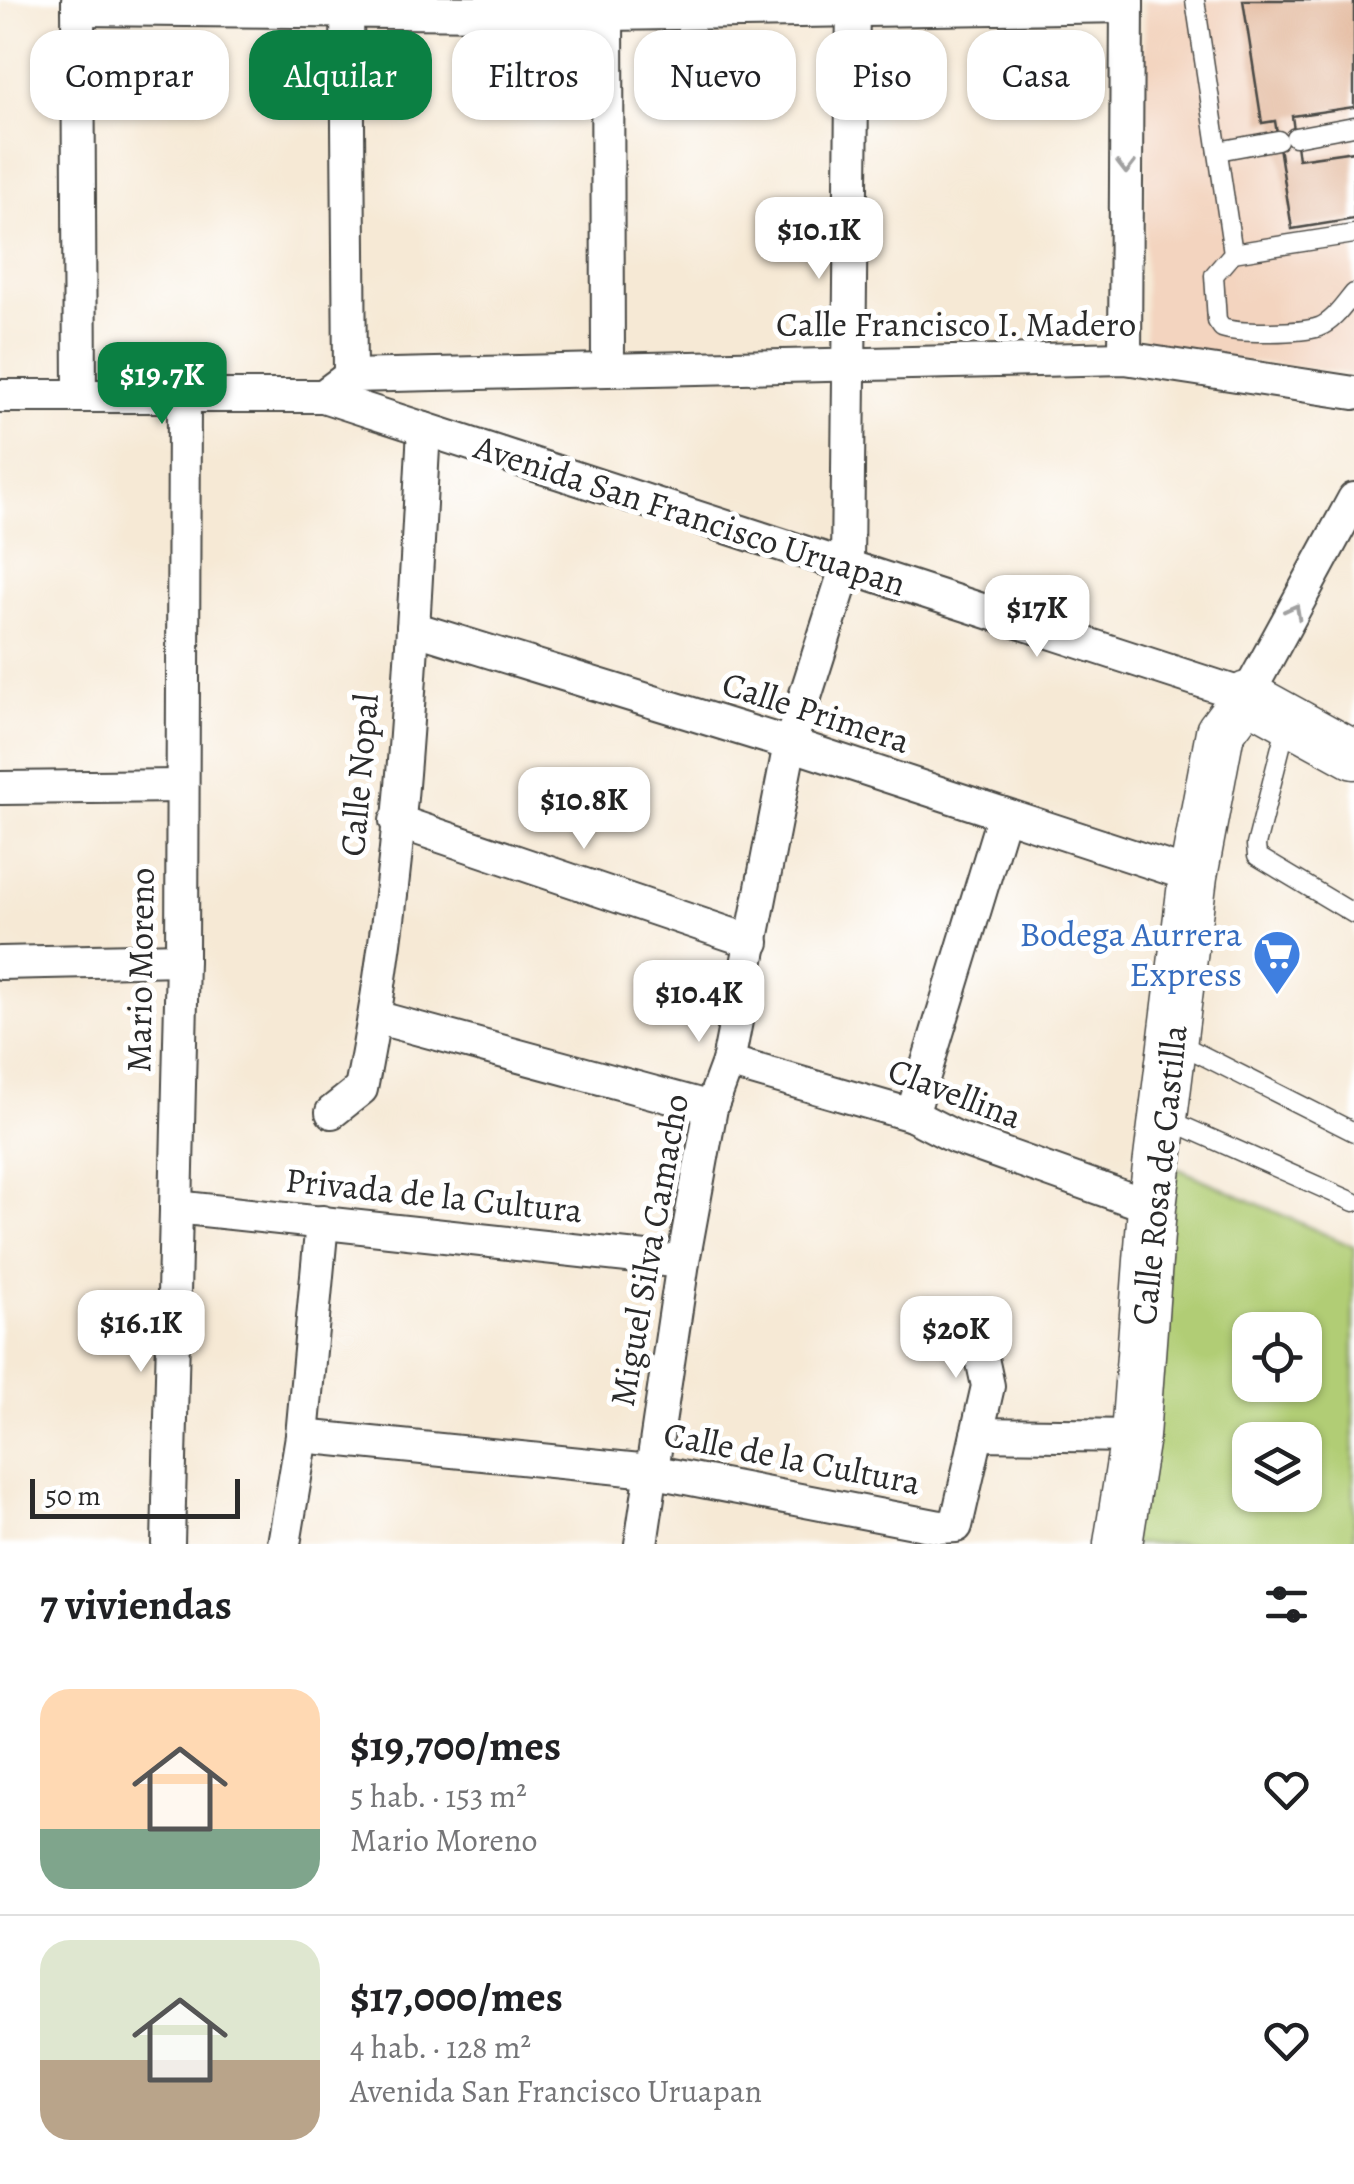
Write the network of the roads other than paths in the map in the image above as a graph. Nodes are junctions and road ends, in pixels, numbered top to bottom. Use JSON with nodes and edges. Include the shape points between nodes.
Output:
{"nodes":[{"id":1,"x":1195,"y":0,"type":"edge"},
{"id":2,"x":1126,"y":3,"type":"edge"},
{"id":3,"x":853,"y":4,"type":"edge"},
{"id":4,"x":78,"y":5,"type":"edge"},
{"id":5,"x":347,"y":6,"type":"edge"},
{"id":6,"x":607,"y":7,"type":"edge"},
{"id":7,"x":1354,"y":126,"type":"edge"},
{"id":8,"x":1218,"y":151,"type":"junction"},
{"id":9,"x":1354,"y":234,"type":"edge"},
{"id":10,"x":1233,"y":253,"type":"junction"},
{"id":11,"x":1354,"y":293,"type":"edge"},
{"id":12,"x":1125,"y":358,"type":"junction"},
{"id":13,"x":849,"y":363,"type":"junction"},
{"id":14,"x":608,"y":368,"type":"junction"},
{"id":15,"x":350,"y":376,"type":"junction"},
{"id":16,"x":1354,"y":393,"type":"edge"},
{"id":17,"x":0,"y":396,"type":"edge"},
{"id":18,"x":80,"y":396,"type":"junction"},
{"id":19,"x":184,"y":396,"type":"junction"},
{"id":20,"x":324,"y":396,"type":"junction"},
{"id":21,"x":424,"y":429,"type":"junction"},
{"id":22,"x":1354,"y":498,"type":"edge"},
{"id":23,"x":847,"y":565,"type":"junction"},
{"id":24,"x":413,"y":628,"type":"junction"},
{"id":25,"x":1268,"y":708,"type":"junction"},
{"id":26,"x":790,"y":744,"type":"junction"},
{"id":27,"x":1354,"y":756,"type":"edge"},
{"id":28,"x":182,"y":786,"type":"junction"},
{"id":29,"x":0,"y":788,"type":"edge"},
{"id":30,"x":1002,"y":816,"type":"junction"},
{"id":31,"x":396,"y":821,"type":"junction"},
{"id":32,"x":1193,"y":876,"type":"junction"},
{"id":33,"x":1354,"y":914,"type":"edge"},
{"id":34,"x":753,"y":942,"type":"junction"},
{"id":35,"x":182,"y":958,"type":"junction"},
{"id":36,"x":0,"y":963,"type":"edge"},
{"id":37,"x":375,"y":1017,"type":"junction"},
{"id":38,"x":1173,"y":1040,"type":"junction"},
{"id":39,"x":728,"y":1062,"type":"junction"},
{"id":40,"x":711,"y":1108,"type":"junction"},
{"id":41,"x":332,"y":1112,"type":"dead end"},
{"id":42,"x":912,"y":1115,"type":"junction"},
{"id":43,"x":1163,"y":1117,"type":"junction"},
{"id":44,"x":1354,"y":1132,"type":"edge"},
{"id":45,"x":1354,"y":1202,"type":"edge"},
{"id":46,"x":1152,"y":1207,"type":"junction"},
{"id":47,"x":176,"y":1208,"type":"junction"},
{"id":48,"x":322,"y":1222,"type":"junction"},
{"id":49,"x":683,"y":1262,"type":"junction"},
{"id":50,"x":974,"y":1326,"type":"dead end"},
{"id":51,"x":977,"y":1434,"type":"junction"},
{"id":52,"x":302,"y":1436,"type":"junction"},
{"id":53,"x":1135,"y":1436,"type":"junction"},
{"id":54,"x":650,"y":1471,"type":"junction"},
{"id":55,"x":168,"y":1544,"type":"edge"},
{"id":56,"x":284,"y":1544,"type":"edge"},
{"id":57,"x":642,"y":1544,"type":"edge"},
{"id":58,"x":1118,"y":1544,"type":"edge"}],
"edges":[{"from":1,"to":8,"type":"lane"},
{"from":2,"to":3,"type":"street"},
{"from":2,"to":12,"type":"street","one_way":true},
{"from":3,"to":6,"type":"street"},
{"from":3,"to":13,"type":"street","name":"Miguel Silva Camacho"},
{"from":4,"to":5,"type":"street"},
{"from":4,"to":18,"type":"street"},
{"from":5,"to":6,"type":"street"},
{"from":5,"to":15,"type":"street"},
{"from":6,"to":14,"type":"street"},
{"from":7,"to":8,"type":"lane"},
{"from":8,"to":10,"type":"lane"},
{"from":9,"to":10,"type":"lane"},
{"from":10,"to":11,"type":"lane","via":[[1212,282],[1217,322],[1227,330],[1316,328]]},
{"from":12,"to":13,"type":"street","name":"Calle Francisco I. Madero"},
{"from":12,"to":16,"type":"street","name":"Calle Francisco I. Madero"},
{"from":13,"to":14,"type":"street","name":"Calle Francisco I. Madero"},
{"from":13,"to":23,"type":"street","name":"Miguel Silva Camacho"},
{"from":14,"to":15,"type":"street","name":"Calle Francisco I. Madero"},
{"from":15,"to":20,"type":"street"},
{"from":17,"to":18,"type":"street","name":"Avenida San Francisco Uruapan"},
{"from":18,"to":19,"type":"street","name":"Avenida San Francisco Uruapan"},
{"from":19,"to":20,"type":"street","name":"Avenida San Francisco Uruapan"},
{"from":19,"to":28,"type":"street","name":"Mario Moreno"},
{"from":20,"to":21,"type":"street","name":"Avenida San Francisco Uruapan"},
{"from":21,"to":23,"type":"street","name":"Avenida San Francisco Uruapan"},
{"from":21,"to":24,"type":"street","name":"Calle Nopal"},
{"from":25,"to":22,"type":"street","one_way":true},
{"from":23,"to":25,"type":"street","name":"Avenida San Francisco Uruapan"},
{"from":23,"to":26,"type":"street","name":"Miguel Silva Camacho"},
{"from":24,"to":26,"type":"street","name":"Calle Primera"},
{"from":24,"to":31,"type":"street","name":"Calle Nopal"},
{"from":25,"to":27,"type":"street","name":"Avenida San Francisco Uruapan"},
{"from":25,"to":32,"type":"street","name":"Calle Rosa de Castilla","via":[[1220,732]]},
{"from":25,"to":33,"type":"lane","via":[[1257,856]]},
{"from":26,"to":30,"type":"street","name":"Calle Primera"},
{"from":26,"to":34,"type":"street","name":"Miguel Silva Camacho"},
{"from":28,"to":29,"type":"street"},
{"from":28,"to":35,"type":"street","name":"Mario Moreno"},
{"from":30,"to":32,"type":"street","name":"Calle Primera"},
{"from":30,"to":42,"type":"street"},
{"from":31,"to":34,"type":"street"},
{"from":31,"to":37,"type":"street","name":"Calle Nopal"},
{"from":32,"to":38,"type":"street","name":"Calle Rosa de Castilla"},
{"from":34,"to":39,"type":"street","name":"Miguel Silva Camacho"},
{"from":35,"to":36,"type":"street"},
{"from":35,"to":47,"type":"street","name":"Mario Moreno"},
{"from":37,"to":40,"type":"street"},
{"from":37,"to":41,"type":"street","name":"Calle Nopal","via":[[361,1089]]},
{"from":38,"to":43,"type":"street","name":"Calle Rosa de Castilla"},
{"from":38,"to":44,"type":"lane"},
{"from":39,"to":40,"type":"street","name":"Miguel Silva Camacho"},
{"from":39,"to":42,"type":"street","name":"Clavellina"},
{"from":40,"to":49,"type":"street","name":"Miguel Silva Camacho"},
{"from":42,"to":46,"type":"street","name":"Clavellina","via":[[955,1138]]},
{"from":43,"to":45,"type":"lane"},
{"from":43,"to":46,"type":"street","name":"Calle Rosa de Castilla"},
{"from":46,"to":53,"type":"street","name":"Calle Rosa de Castilla"},
{"from":47,"to":48,"type":"street","name":"Privada de la Cultura"},
{"from":47,"to":55,"type":"street","name":"Mario Moreno"},
{"from":48,"to":49,"type":"street","name":"Privada de la Cultura"},
{"from":48,"to":52,"type":"street"},
{"from":49,"to":54,"type":"street","name":"Miguel Silva Camacho"},
{"from":50,"to":51,"type":"street","via":[[988,1386]]},
{"from":51,"to":53,"type":"street"},
{"from":51,"to":54,"type":"street","name":"Calle de la Cultura","via":[[956,1526]]},
{"from":52,"to":54,"type":"street","name":"Calle de la Cultura"},
{"from":52,"to":56,"type":"street"},
{"from":53,"to":58,"type":"street","name":"Calle Rosa de Castilla"},
{"from":54,"to":57,"type":"street","name":"Miguel Silva Camacho"}]}
